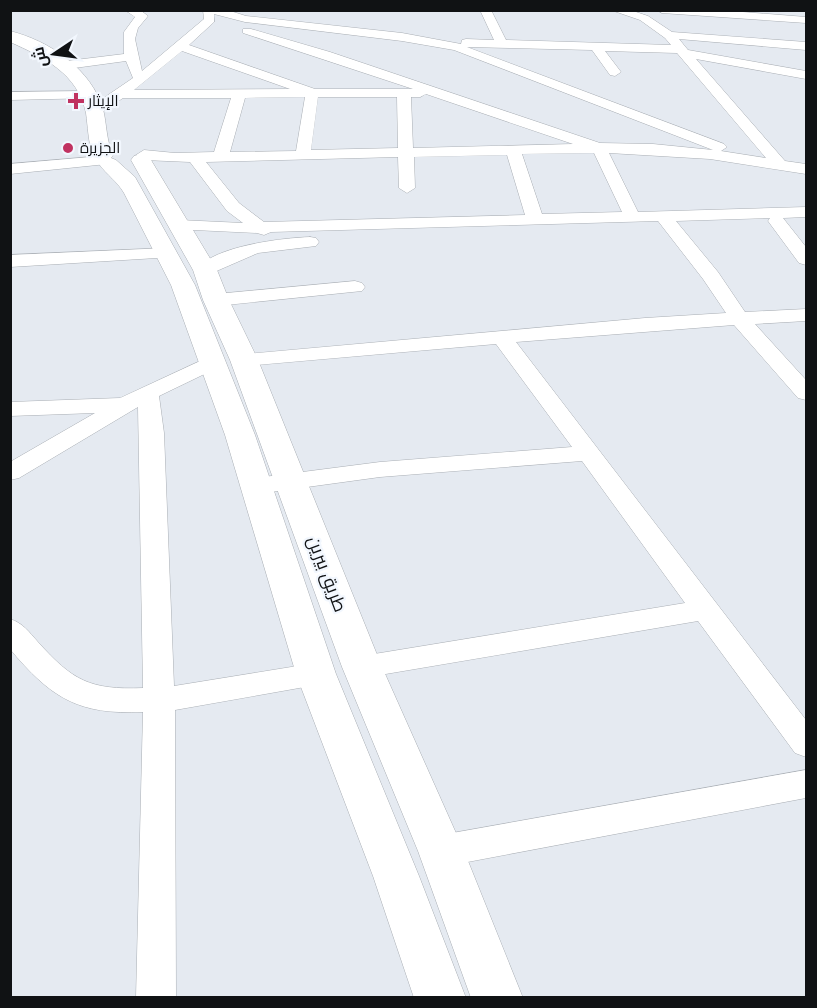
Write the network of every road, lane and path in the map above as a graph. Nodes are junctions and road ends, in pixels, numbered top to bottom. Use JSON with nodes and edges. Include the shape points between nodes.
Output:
{"nodes":[{"id":1,"x":130,"y":10,"type":"edge"},
{"id":2,"x":485,"y":10,"type":"edge"},
{"id":3,"x":616,"y":10,"type":"edge"},
{"id":4,"x":662,"y":10,"type":"edge"},
{"id":5,"x":211,"y":14,"type":"edge"},
{"id":6,"x":807,"y":20,"type":"edge"},
{"id":7,"x":669,"y":35,"type":"junction"},
{"id":8,"x":10,"y":36,"type":"edge"},
{"id":9,"x":443,"y":43,"type":"junction"},
{"id":10,"x":502,"y":44,"type":"junction"},
{"id":11,"x":180,"y":46,"type":"junction"},
{"id":12,"x":807,"y":46,"type":"edge"},
{"id":13,"x":596,"y":47,"type":"junction"},
{"id":14,"x":683,"y":51,"type":"junction"},
{"id":15,"x":131,"y":57,"type":"junction"},
{"id":16,"x":67,"y":65,"type":"junction"},
{"id":17,"x":615,"y":72,"type":"dead end"},
{"id":18,"x":807,"y":75,"type":"edge"},
{"id":19,"x":139,"y":78,"type":"junction"},
{"id":20,"x":238,"y":93,"type":"junction"},
{"id":21,"x":438,"y":93,"type":"junction"},
{"id":22,"x":122,"y":94,"type":"junction"},
{"id":23,"x":312,"y":94,"type":"junction"},
{"id":24,"x":404,"y":94,"type":"junction"},
{"id":25,"x":10,"y":96,"type":"edge"},
{"id":26,"x":92,"y":103,"type":"junction"},
{"id":27,"x":599,"y":147,"type":"junction"},
{"id":28,"x":513,"y":149,"type":"junction"},
{"id":29,"x":405,"y":151,"type":"junction"},
{"id":30,"x":121,"y":154,"type":"junction"},
{"id":31,"x":303,"y":154,"type":"junction"},
{"id":32,"x":221,"y":156,"type":"junction"},
{"id":33,"x":194,"y":157,"type":"junction"},
{"id":34,"x":749,"y":159,"type":"junction"},
{"id":35,"x":780,"y":165,"type":"junction"},
{"id":36,"x":10,"y":169,"type":"edge"},
{"id":37,"x":807,"y":170,"type":"edge"},
{"id":38,"x":407,"y":188,"type":"dead end"},
{"id":39,"x":807,"y":212,"type":"edge"},
{"id":40,"x":632,"y":216,"type":"junction"},
{"id":41,"x":535,"y":218,"type":"junction"},
{"id":42,"x":665,"y":220,"type":"junction"},
{"id":43,"x":807,"y":220,"type":"edge"},
{"id":44,"x":777,"y":221,"type":"junction"},
{"id":45,"x":258,"y":227,"type":"junction"},
{"id":46,"x":173,"y":239,"type":"junction"},
{"id":47,"x":286,"y":243,"type":"junction"},
{"id":48,"x":807,"y":259,"type":"edge"},
{"id":49,"x":10,"y":261,"type":"edge"},
{"id":50,"x":210,"y":285,"type":"junction"},
{"id":51,"x":355,"y":287,"type":"dead end"},
{"id":52,"x":807,"y":315,"type":"edge"},
{"id":53,"x":740,"y":318,"type":"junction"},
{"id":54,"x":502,"y":337,"type":"junction"},
{"id":55,"x":227,"y":361,"type":"junction"},
{"id":56,"x":807,"y":393,"type":"edge"},
{"id":57,"x":136,"y":399,"type":"junction"},
{"id":58,"x":10,"y":409,"type":"edge"},
{"id":59,"x":588,"y":453,"type":"junction"},
{"id":60,"x":10,"y":473,"type":"edge"},
{"id":61,"x":274,"y":483,"type":"junction"},
{"id":62,"x":707,"y":609,"type":"junction"},
{"id":63,"x":10,"y":629,"type":"edge"},
{"id":64,"x":362,"y":667,"type":"junction"},
{"id":65,"x":316,"y":674,"type":"junction"},
{"id":66,"x":159,"y":700,"type":"junction"},
{"id":67,"x":807,"y":744,"type":"edge"},
{"id":68,"x":807,"y":784,"type":"edge"},
{"id":69,"x":441,"y":851,"type":"junction"},
{"id":70,"x":156,"y":998,"type":"edge"},
{"id":71,"x":440,"y":998,"type":"edge"},
{"id":72,"x":497,"y":998,"type":"edge"}],
"edges":[{"from":1,"to":15,"type":"street","via":[[142,16],[131,30]]},
{"from":2,"to":10,"type":"street"},
{"from":3,"to":7,"type":"street","via":[[644,18]]},
{"from":4,"to":6,"type":"street"},
{"from":5,"to":9,"type":"street","via":[[351,26]]},
{"from":5,"to":11,"type":"street"},
{"from":5,"to":21,"type":"street"},
{"from":7,"to":12,"type":"street"},
{"from":7,"to":14,"type":"street"},
{"from":8,"to":16,"type":"main road"},
{"from":9,"to":10,"type":"street"},
{"from":9,"to":34,"type":"street"},
{"from":10,"to":13,"type":"street"},
{"from":11,"to":19,"type":"street"},
{"from":11,"to":23,"type":"street","via":[[291,83]]},
{"from":13,"to":14,"type":"street"},
{"from":13,"to":17,"type":"street"},
{"from":14,"to":18,"type":"street"},
{"from":14,"to":35,"type":"street"},
{"from":15,"to":16,"type":"street"},
{"from":15,"to":19,"type":"street"},
{"from":16,"to":26,"type":"main road"},
{"from":19,"to":22,"type":"street"},
{"from":20,"to":22,"type":"street"},
{"from":20,"to":23,"type":"street"},
{"from":20,"to":32,"type":"street"},
{"from":21,"to":24,"type":"street"},
{"from":21,"to":27,"type":"street"},
{"from":22,"to":26,"type":"street"},
{"from":23,"to":24,"type":"street"},
{"from":23,"to":31,"type":"street"},
{"from":24,"to":29,"type":"street"},
{"from":25,"to":26,"type":"street"},
{"from":26,"to":30,"type":"main road","name":"طريق بيرين","via":[[98,144]]},
{"from":27,"to":28,"type":"street"},
{"from":27,"to":34,"type":"street"},
{"from":27,"to":40,"type":"street"},
{"from":28,"to":29,"type":"street"},
{"from":28,"to":41,"type":"street"},
{"from":29,"to":31,"type":"street"},
{"from":29,"to":38,"type":"street"},
{"from":30,"to":33,"type":"street"},
{"from":30,"to":36,"type":"street"},
{"from":30,"to":46,"type":"main road","name":"طريق بيرين"},
{"from":31,"to":32,"type":"street"},
{"from":32,"to":33,"type":"street"},
{"from":33,"to":45,"type":"street","via":[[223,196]]},
{"from":34,"to":35,"type":"street"},
{"from":35,"to":37,"type":"street"},
{"from":39,"to":42,"type":"street"},
{"from":40,"to":41,"type":"street"},
{"from":40,"to":42,"type":"street"},
{"from":41,"to":45,"type":"street"},
{"from":42,"to":44,"type":"street"},
{"from":42,"to":47,"type":"street"},
{"from":42,"to":53,"type":"street"},
{"from":43,"to":44,"type":"street"},
{"from":44,"to":48,"type":"street"},
{"from":45,"to":46,"type":"street","via":[[201,228]]},
{"from":45,"to":47,"type":"street"},
{"from":46,"to":49,"type":"street"},
{"from":46,"to":50,"type":"main road","name":"طريق بيرين"},
{"from":46,"to":55,"type":"main road","name":"طريق بيرين","via":[[183,285]]},
{"from":47,"to":50,"type":"street","via":[[244,250],[221,260]]},
{"from":50,"to":51,"type":"street"},
{"from":50,"to":55,"type":"main road","name":"طريق بيرين"},
{"from":52,"to":53,"type":"street"},
{"from":53,"to":54,"type":"street"},
{"from":53,"to":56,"type":"street"},
{"from":54,"to":55,"type":"street"},
{"from":54,"to":59,"type":"street"},
{"from":55,"to":57,"type":"street"},
{"from":55,"to":61,"type":"main road","name":"طريق بيرين","via":[[274,440]]},
{"from":57,"to":58,"type":"street"},
{"from":57,"to":60,"type":"street"},
{"from":57,"to":66,"type":"street","via":[[152,433]]},
{"from":59,"to":61,"type":"street"},
{"from":59,"to":62,"type":"street"},
{"from":61,"to":64,"type":"main road","name":"طريق بيرين"},
{"from":61,"to":65,"type":"main road","name":"طريق بيرين"},
{"from":62,"to":64,"type":"street"},
{"from":62,"to":67,"type":"street"},
{"from":63,"to":66,"type":"street","via":[[41,666],[77,693],[110,700]]},
{"from":64,"to":69,"type":"main road","name":"طريق بيرين"},
{"from":65,"to":66,"type":"street"},
{"from":65,"to":71,"type":"main road","name":"طريق بيرين"},
{"from":66,"to":70,"type":"street"},
{"from":68,"to":69,"type":"street"},
{"from":69,"to":72,"type":"main road","name":"طريق بيرين"}]}
